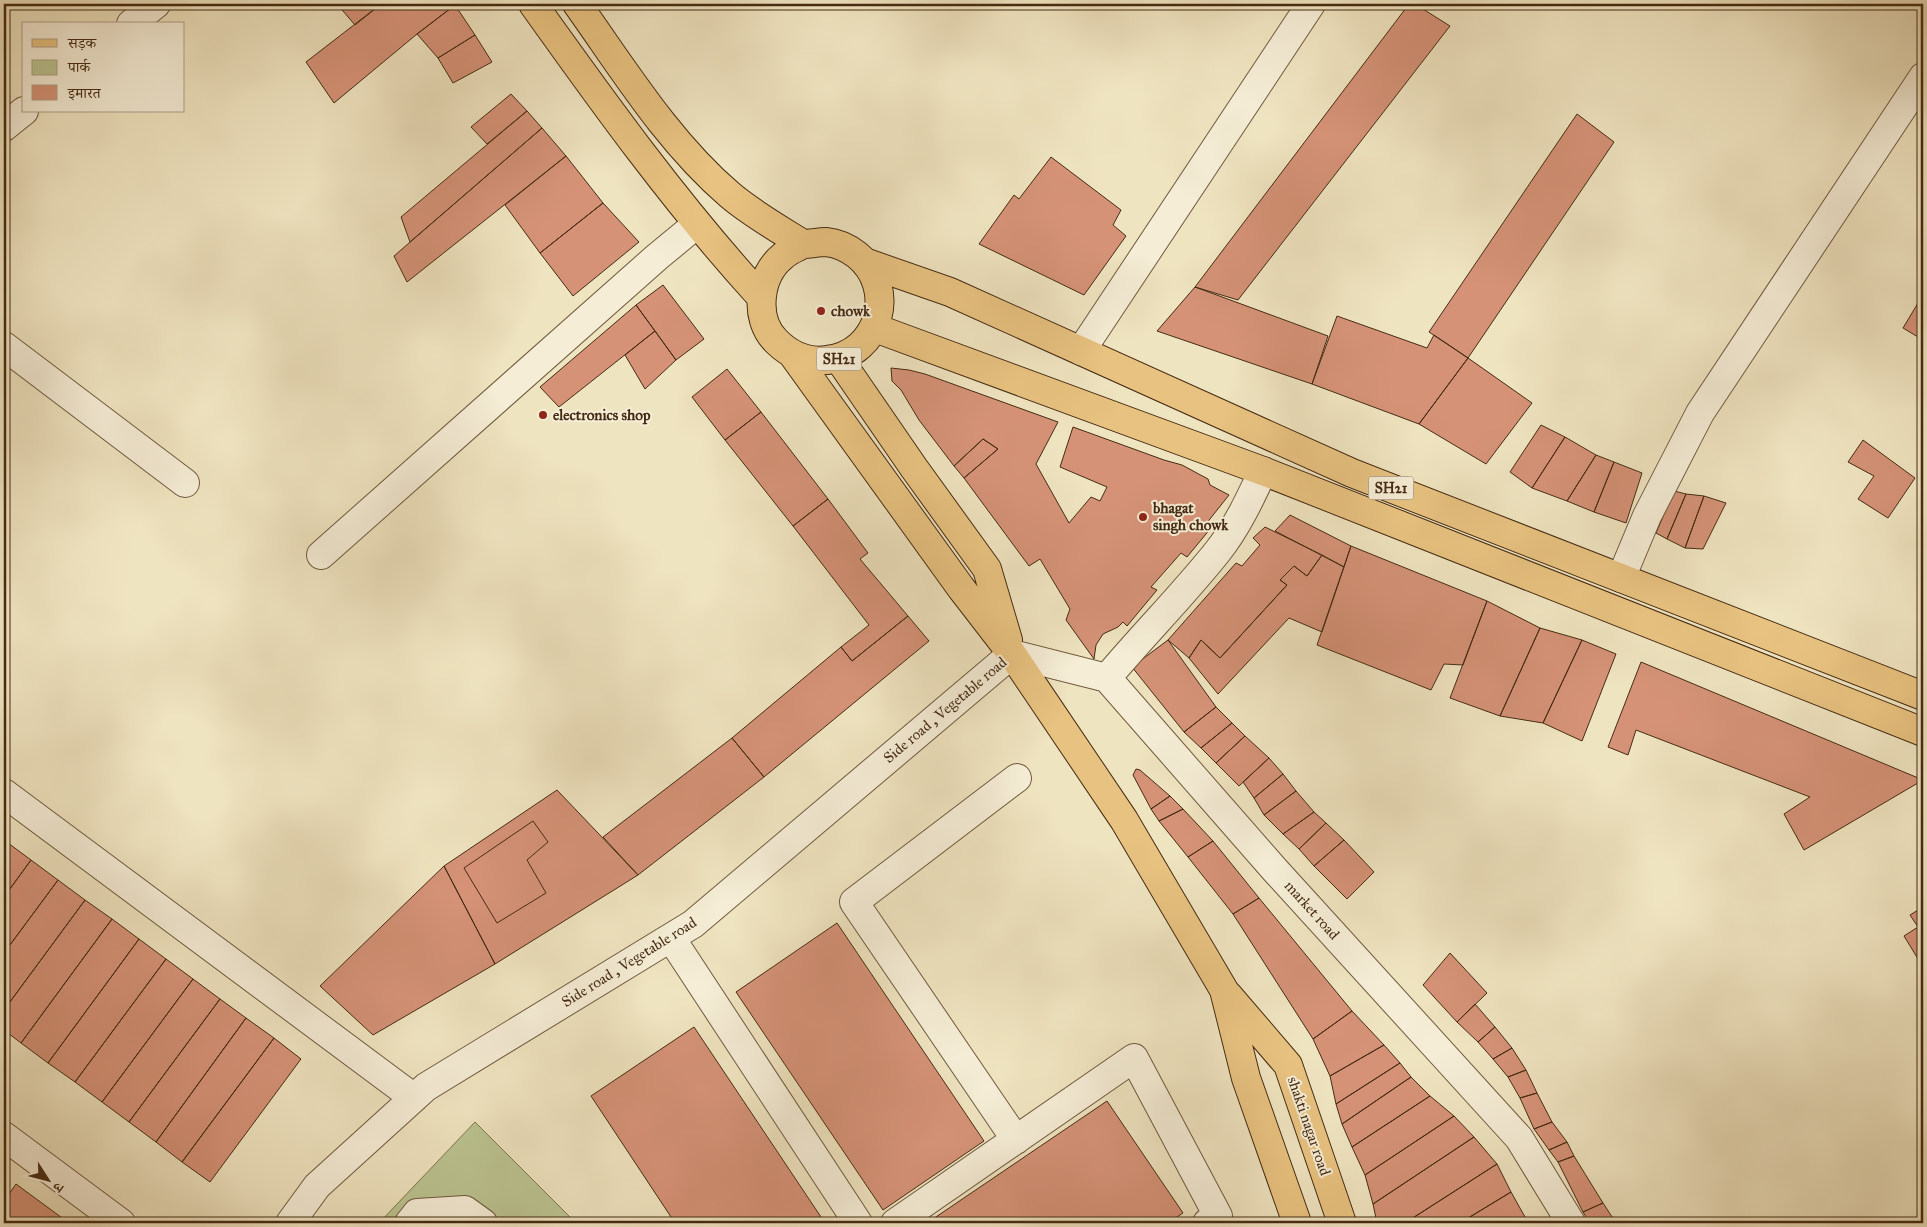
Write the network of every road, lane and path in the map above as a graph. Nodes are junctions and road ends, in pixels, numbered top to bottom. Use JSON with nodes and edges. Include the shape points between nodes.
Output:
{"nodes":[{"id":1,"x":156,"y":4,"type":"edge"},
{"id":2,"x":533,"y":4,"type":"edge"},
{"id":3,"x":577,"y":4,"type":"edge"},
{"id":4,"x":1312,"y":4,"type":"edge"},
{"id":5,"x":134,"y":22,"type":"edge"},
{"id":6,"x":1923,"y":77,"type":"edge"},
{"id":7,"x":23,"y":112,"type":"edge"},
{"id":8,"x":4,"y":127,"type":"edge"},
{"id":9,"x":698,"y":224,"type":"junction"},
{"id":10,"x":803,"y":244,"type":"junction"},
{"id":11,"x":867,"y":263,"type":"junction"},
{"id":12,"x":761,"y":297,"type":"junction"},
{"id":13,"x":875,"y":328,"type":"junction"},
{"id":14,"x":4,"y":346,"type":"edge"},
{"id":15,"x":1081,"y":351,"type":"junction"},
{"id":16,"x":793,"y":355,"type":"junction"},
{"id":17,"x":839,"y":359,"type":"junction"},
{"id":18,"x":1263,"y":471,"type":"junction"},
{"id":19,"x":185,"y":483,"type":"dead end"},
{"id":20,"x":321,"y":555,"type":"dead end"},
{"id":21,"x":1621,"y":578,"type":"junction"},
{"id":22,"x":1012,"y":654,"type":"junction"},
{"id":23,"x":1107,"y":678,"type":"junction"},
{"id":24,"x":1923,"y":696,"type":"edge"},
{"id":25,"x":1923,"y":732,"type":"edge"},
{"id":26,"x":1017,"y":778,"type":"dead end"},
{"id":27,"x":4,"y":793,"type":"edge"},
{"id":28,"x":671,"y":938,"type":"junction"},
{"id":29,"x":1224,"y":990,"type":"junction"},
{"id":30,"x":414,"y":1098,"type":"junction"},
{"id":31,"x":4,"y":1136,"type":"edge"},
{"id":32,"x":1016,"y":1140,"type":"junction"},
{"id":33,"x":121,"y":1223,"type":"edge"},
{"id":34,"x":290,"y":1223,"type":"edge"},
{"id":35,"x":409,"y":1223,"type":"edge"},
{"id":36,"x":483,"y":1223,"type":"edge"},
{"id":37,"x":858,"y":1223,"type":"edge"},
{"id":38,"x":895,"y":1223,"type":"edge"},
{"id":39,"x":1207,"y":1223,"type":"edge"},
{"id":40,"x":1297,"y":1223,"type":"edge"},
{"id":41,"x":1342,"y":1223,"type":"edge"},
{"id":42,"x":1571,"y":1223,"type":"edge"}],
"edges":[{"from":1,"to":5,"type":"street"},
{"from":2,"to":9,"type":"main road","via":[[664,184]]},
{"from":3,"to":10,"type":"main road","via":[[646,101],[691,157],[731,196]]},
{"from":4,"to":15,"type":"street"},
{"from":6,"to":21,"type":"street","via":[[1700,413],[1647,516]]},
{"from":7,"to":8,"type":"street"},
{"from":9,"to":12,"type":"main road"},
{"from":9,"to":20,"type":"street"},
{"from":10,"to":11,"type":"main road","number":"SH21","via":[[826,242],[848,248]]},
{"from":10,"to":12,"type":"main road","number":"SH21","via":[[783,256],[768,274]]},
{"from":11,"to":13,"type":"main road","number":"SH21","via":[[878,283],[881,306]]},
{"from":11,"to":15,"type":"main road","number":"SH21","via":[[950,292]]},
{"from":12,"to":16,"type":"main road","number":"SH21","via":[[767,327],[775,340]]},
{"from":13,"to":17,"type":"main road","number":"SH21","via":[[860,348]]},
{"from":13,"to":18,"type":"main road","number":"SH21"},
{"from":14,"to":19,"type":"street"},
{"from":15,"to":21,"type":"main road","number":"SH21","via":[[1352,473]]},
{"from":16,"to":17,"type":"main road","number":"SH21","via":[[816,362]]},
{"from":16,"to":22,"type":"main road"},
{"from":17,"to":22,"type":"main road","via":[[987,569]]},
{"from":18,"to":23,"type":"street","via":[[1246,509],[1219,550]]},
{"from":18,"to":25,"type":"main road","number":"SH21"},
{"from":21,"to":24,"type":"main road","number":"SH21"},
{"from":22,"to":23,"type":"street"},
{"from":22,"to":28,"type":"street","name":"Side road , Vegetable road","via":[[693,924]]},
{"from":22,"to":29,"type":"main road","via":[[1124,820]]},
{"from":23,"to":42,"type":"street","name":"market road","via":[[1275,870],[1519,1138]]},
{"from":26,"to":32,"type":"street","via":[[854,902]]},
{"from":27,"to":30,"type":"street"},
{"from":28,"to":30,"type":"street","name":"Side road , Vegetable road","via":[[426,1087]]},
{"from":28,"to":37,"type":"street"},
{"from":29,"to":40,"type":"main road","via":[[1246,1078]]},
{"from":29,"to":41,"type":"main road","name":"shakti nagar road","via":[[1288,1065]]},
{"from":30,"to":34,"type":"street","name":"Side road , Vegetable road","via":[[317,1186]]},
{"from":31,"to":33,"type":"street"},
{"from":32,"to":38,"type":"street"},
{"from":32,"to":39,"type":"street","via":[[1134,1058],[1218,1216]]},
{"from":35,"to":36,"type":"street","via":[[417,1213],[465,1210]]}]}
